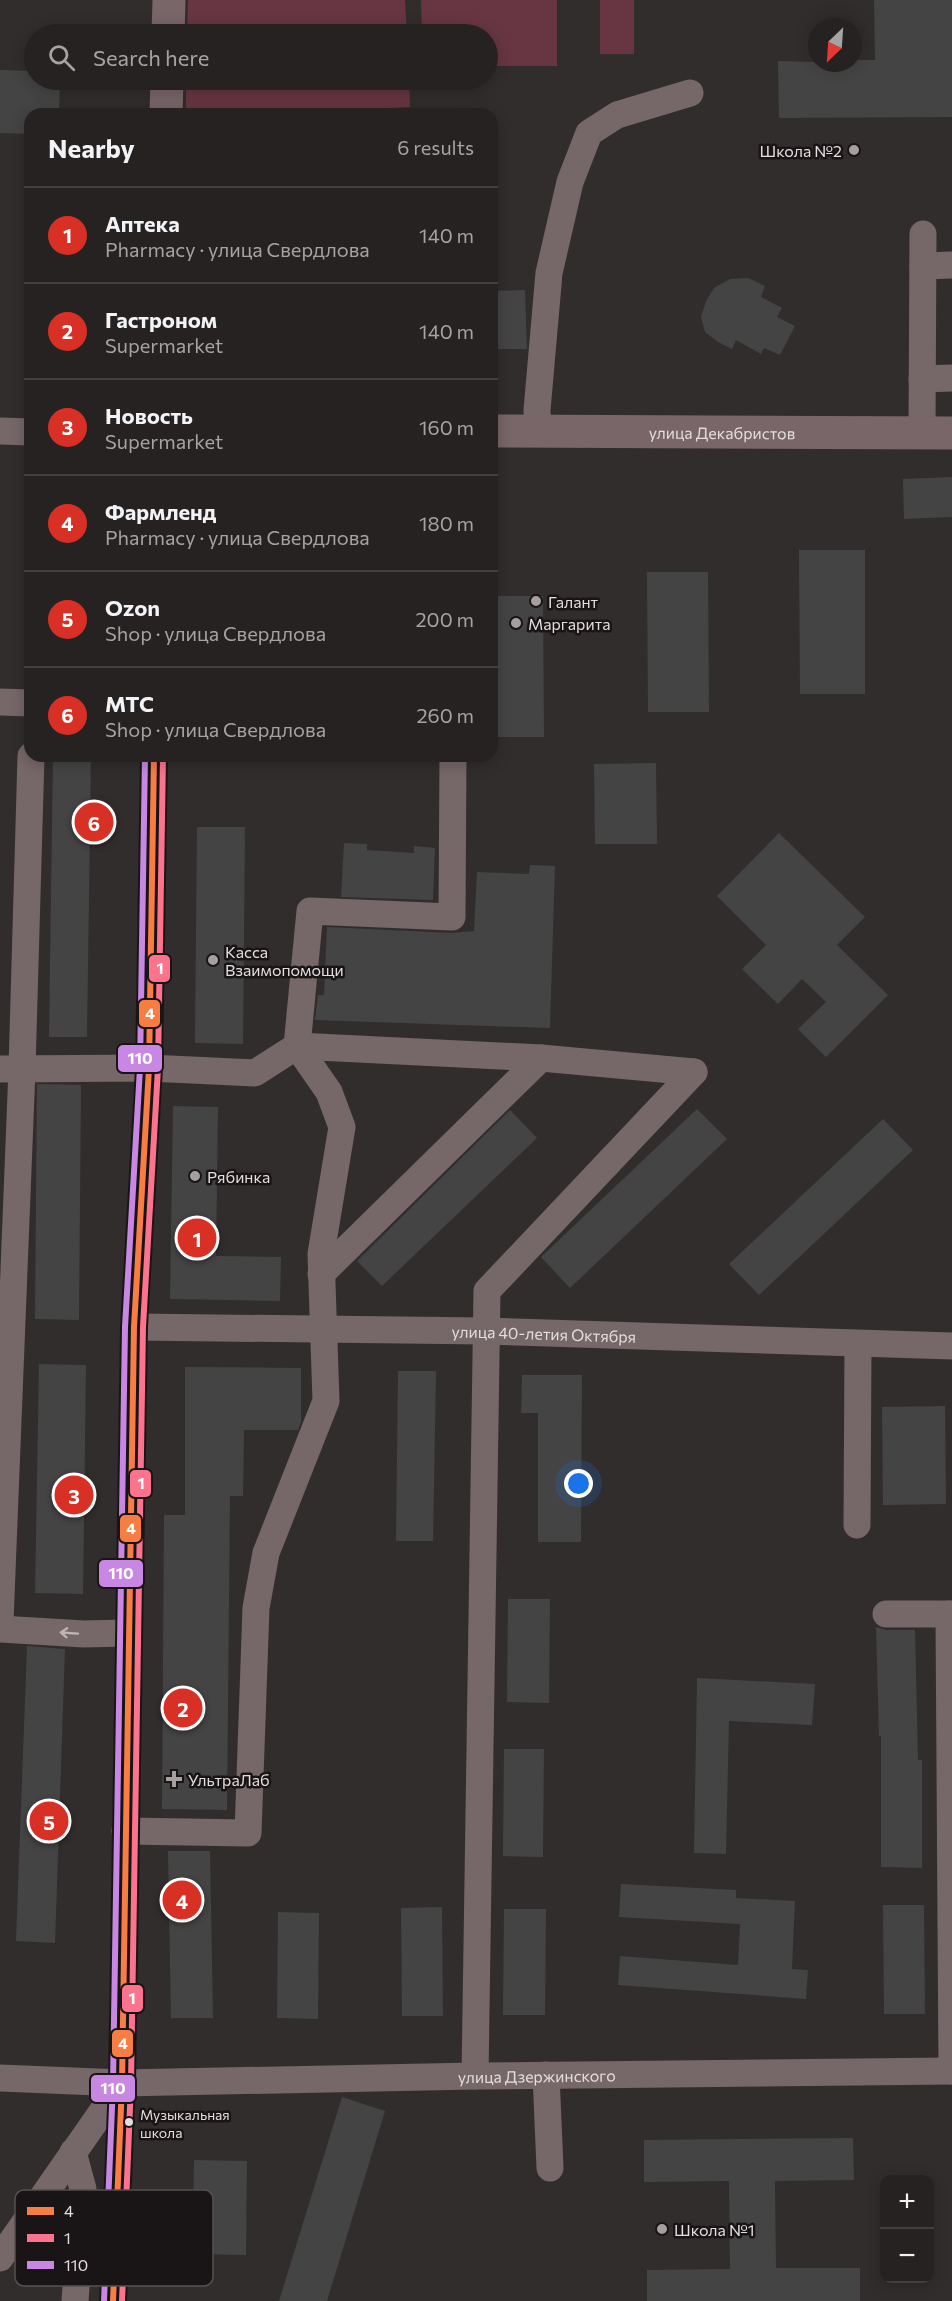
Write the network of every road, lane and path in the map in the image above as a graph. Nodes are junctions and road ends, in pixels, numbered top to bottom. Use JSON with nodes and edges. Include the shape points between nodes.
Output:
{"nodes":[{"id":1,"x":169,"y":0,"type":"edge"},
{"id":2,"x":168,"y":24,"type":"edge"},
{"id":3,"x":167,"y":90,"type":"edge"},
{"id":4,"x":690,"y":93,"type":"dead end"},
{"id":5,"x":166,"y":108,"type":"edge"},
{"id":6,"x":923,"y":234,"type":"dead end"},
{"id":7,"x":923,"y":266,"type":"junction"},
{"id":8,"x":952,"y":266,"type":"edge"},
{"id":9,"x":952,"y":378,"type":"edge"},
{"id":10,"x":922,"y":379,"type":"junction"},
{"id":11,"x":0,"y":431,"type":"edge"},
{"id":12,"x":498,"y":431,"type":"edge"},
{"id":13,"x":538,"y":431,"type":"junction"},
{"id":14,"x":24,"y":432,"type":"edge"},
{"id":15,"x":937,"y":433,"type":"edge"},
{"id":16,"x":0,"y":702,"type":"edge"},
{"id":17,"x":24,"y":703,"type":"edge"},
{"id":18,"x":31,"y":762,"type":"edge"},
{"id":19,"x":154,"y":762,"type":"edge"},
{"id":20,"x":453,"y":762,"type":"edge"},
{"id":21,"x":297,"y":1046,"type":"junction"},
{"id":22,"x":541,"y":1058,"type":"junction"},
{"id":23,"x":149,"y":1068,"type":"junction"},
{"id":24,"x":11,"y":1069,"type":"edge"},
{"id":25,"x":321,"y":1274,"type":"junction"},
{"id":26,"x":134,"y":1327,"type":"junction"},
{"id":27,"x":323,"y":1329,"type":"junction"},
{"id":28,"x":485,"y":1331,"type":"junction"},
{"id":29,"x":858,"y":1344,"type":"junction"},
{"id":30,"x":952,"y":1346,"type":"edge"},
{"id":31,"x":857,"y":1525,"type":"dead end"},
{"id":32,"x":886,"y":1614,"type":"dead end"},
{"id":33,"x":951,"y":1614,"type":"edge"},
{"id":34,"x":0,"y":1622,"type":"edge"},
{"id":35,"x":0,"y":1629,"type":"edge"},
{"id":36,"x":127,"y":1634,"type":"junction"},
{"id":37,"x":125,"y":1831,"type":"junction"},
{"id":38,"x":952,"y":2071,"type":"edge"},
{"id":39,"x":546,"y":2075,"type":"junction"},
{"id":40,"x":475,"y":2076,"type":"junction"},
{"id":41,"x":0,"y":2078,"type":"edge"},
{"id":42,"x":122,"y":2082,"type":"junction"},
{"id":43,"x":73,"y":2152,"type":"junction"},
{"id":44,"x":550,"y":2168,"type":"dead end"},
{"id":45,"x":47,"y":2190,"type":"edge"},
{"id":46,"x":83,"y":2190,"type":"edge"},
{"id":47,"x":118,"y":2190,"type":"edge"},
{"id":48,"x":15,"y":2236,"type":"edge"},
{"id":49,"x":0,"y":2258,"type":"edge"},
{"id":50,"x":76,"y":2286,"type":"edge"},
{"id":51,"x":115,"y":2286,"type":"edge"},
{"id":52,"x":75,"y":2301,"type":"edge"},
{"id":53,"x":114,"y":2301,"type":"edge"}],
"edges":[{"from":1,"to":2,"type":"main road"},
{"from":3,"to":5,"type":"main road"},
{"from":4,"to":13,"type":"street","via":[[617,115],[589,133],[570,182],[549,273]]},
{"from":6,"to":7,"type":"street"},
{"from":7,"to":8,"type":"street"},
{"from":7,"to":10,"type":"street"},
{"from":9,"to":10,"type":"street"},
{"from":10,"to":15,"type":"street"},
{"from":11,"to":14,"type":"street"},
{"from":12,"to":13,"type":"main road","name":"улица Декабристов"},
{"from":13,"to":15,"type":"main road","name":"улица Декабристов"},
{"from":16,"to":17,"type":"street"},
{"from":18,"to":24,"type":"street"},
{"from":19,"to":23,"type":"street"},
{"from":20,"to":21,"type":"street","via":[[452,917],[310,911]]},
{"from":21,"to":22,"type":"street"},
{"from":21,"to":23,"type":"street","via":[[255,1073]]},
{"from":21,"to":25,"type":"street","via":[[329,1092],[342,1127]]},
{"from":22,"to":25,"type":"street"},
{"from":22,"to":28,"type":"street","via":[[694,1072],[487,1291]]},
{"from":23,"to":24,"type":"street"},
{"from":23,"to":26,"type":"street"},
{"from":24,"to":34,"type":"street"},
{"from":25,"to":27,"type":"street"},
{"from":26,"to":27,"type":"street","name":"улица 40-летия Октября"},
{"from":26,"to":36,"type":"street"},
{"from":27,"to":28,"type":"street","name":"улица 40-летия Октября"},
{"from":27,"to":37,"type":"street","via":[[326,1401],[266,1553],[256,1608],[248,1833]]},
{"from":28,"to":29,"type":"street","name":"улица 40-летия Октября"},
{"from":28,"to":40,"type":"street"},
{"from":29,"to":30,"type":"street","name":"улица 40-летия Октября"},
{"from":29,"to":31,"type":"street"},
{"from":32,"to":33,"type":"street"},
{"from":33,"to":38,"type":"street"},
{"from":36,"to":35,"type":"street","one_way":true},
{"from":36,"to":37,"type":"street"},
{"from":37,"to":42,"type":"street"},
{"from":38,"to":39,"type":"street","name":"улица Дзержинского"},
{"from":39,"to":40,"type":"street","name":"улица Дзержинского"},
{"from":39,"to":44,"type":"street"},
{"from":40,"to":42,"type":"street","name":"улица Дзержинского"},
{"from":41,"to":42,"type":"street","name":"улица Дзержинского"},
{"from":42,"to":43,"type":"street"},
{"from":42,"to":47,"type":"street"},
{"from":43,"to":45,"type":"street"},
{"from":43,"to":46,"type":"street"},
{"from":48,"to":49,"type":"street"},
{"from":50,"to":52,"type":"street"},
{"from":51,"to":53,"type":"street"}]}
